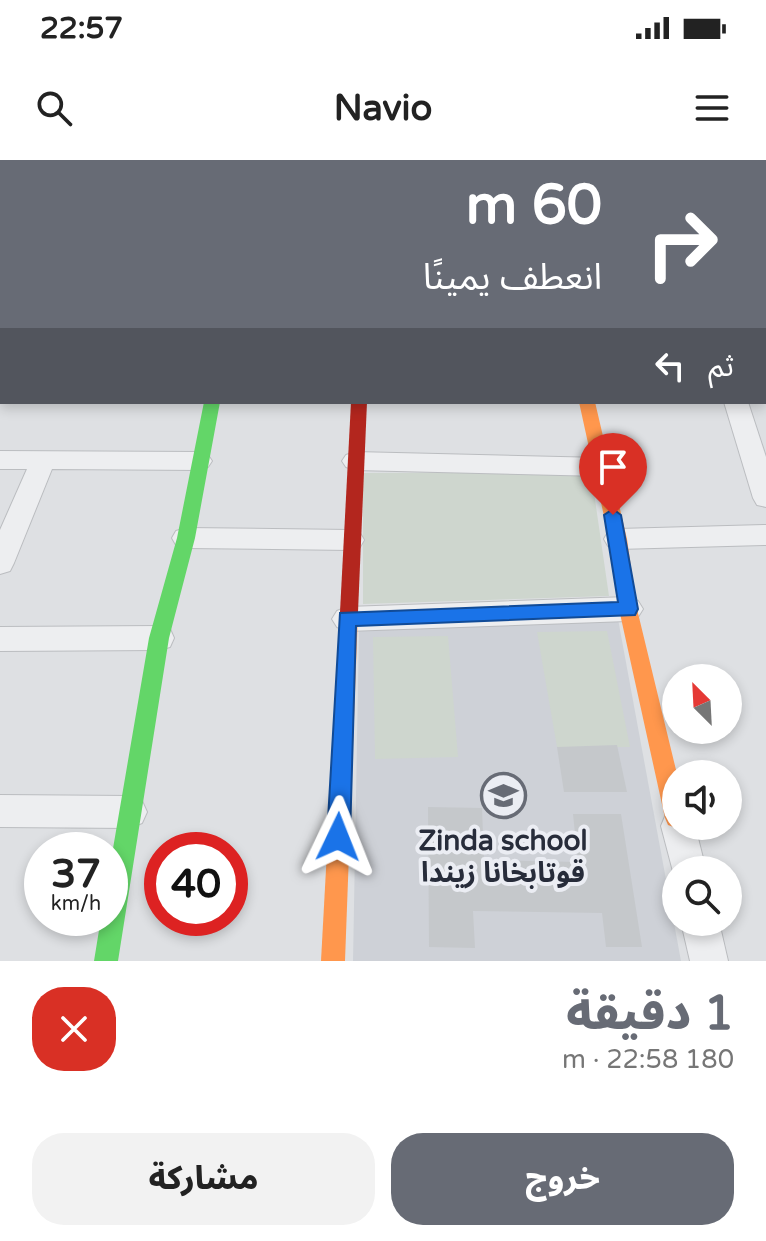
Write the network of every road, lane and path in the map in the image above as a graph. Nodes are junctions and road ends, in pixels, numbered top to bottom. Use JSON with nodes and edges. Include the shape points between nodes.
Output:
{"nodes":[{"id":1,"x":212,"y":404,"type":"edge"},
{"id":2,"x":359,"y":404,"type":"edge"},
{"id":3,"x":587,"y":404,"type":"edge"},
{"id":4,"x":737,"y":404,"type":"edge"},
{"id":5,"x":0,"y":460,"type":"edge"},
{"id":6,"x":43,"y":460,"type":"junction"},
{"id":7,"x":199,"y":461,"type":"junction"},
{"id":8,"x":355,"y":461,"type":"junction"},
{"id":9,"x":602,"y":467,"type":"junction"},
{"id":10,"x":766,"y":498,"type":"edge"},
{"id":11,"x":766,"y":535,"type":"edge"},
{"id":12,"x":186,"y":538,"type":"junction"},
{"id":13,"x":618,"y":539,"type":"junction"},
{"id":14,"x":350,"y":540,"type":"junction"},
{"id":15,"x":0,"y":563,"type":"edge"},
{"id":16,"x":628,"y":609,"type":"junction"},
{"id":17,"x":347,"y":619,"type":"junction"},
{"id":18,"x":159,"y":638,"type":"junction"},
{"id":19,"x":0,"y":639,"type":"edge"},
{"id":20,"x":663,"y":760,"type":"edge"},
{"id":21,"x":0,"y":811,"type":"edge"},
{"id":22,"x":130,"y":812,"type":"junction"},
{"id":23,"x":703,"y":936,"type":"edge"},
{"id":24,"x":106,"y":961,"type":"edge"},
{"id":25,"x":333,"y":961,"type":"edge"},
{"id":26,"x":709,"y":961,"type":"edge"}],
"edges":[{"from":1,"to":7,"type":"street"},
{"from":2,"to":8,"type":"street"},
{"from":3,"to":9,"type":"street"},
{"from":4,"to":10,"type":"street"},
{"from":5,"to":6,"type":"street"},
{"from":6,"to":7,"type":"street"},
{"from":6,"to":15,"type":"street"},
{"from":7,"to":12,"type":"street"},
{"from":8,"to":9,"type":"street"},
{"from":8,"to":14,"type":"street"},
{"from":9,"to":13,"type":"street"},
{"from":11,"to":13,"type":"street"},
{"from":12,"to":14,"type":"street"},
{"from":12,"to":18,"type":"street"},
{"from":13,"to":16,"type":"street"},
{"from":14,"to":17,"type":"street"},
{"from":16,"to":17,"type":"street"},
{"from":16,"to":20,"type":"street"},
{"from":17,"to":25,"type":"street"},
{"from":18,"to":19,"type":"street"},
{"from":18,"to":22,"type":"street"},
{"from":21,"to":22,"type":"street"},
{"from":22,"to":24,"type":"street"},
{"from":23,"to":26,"type":"street"}]}
